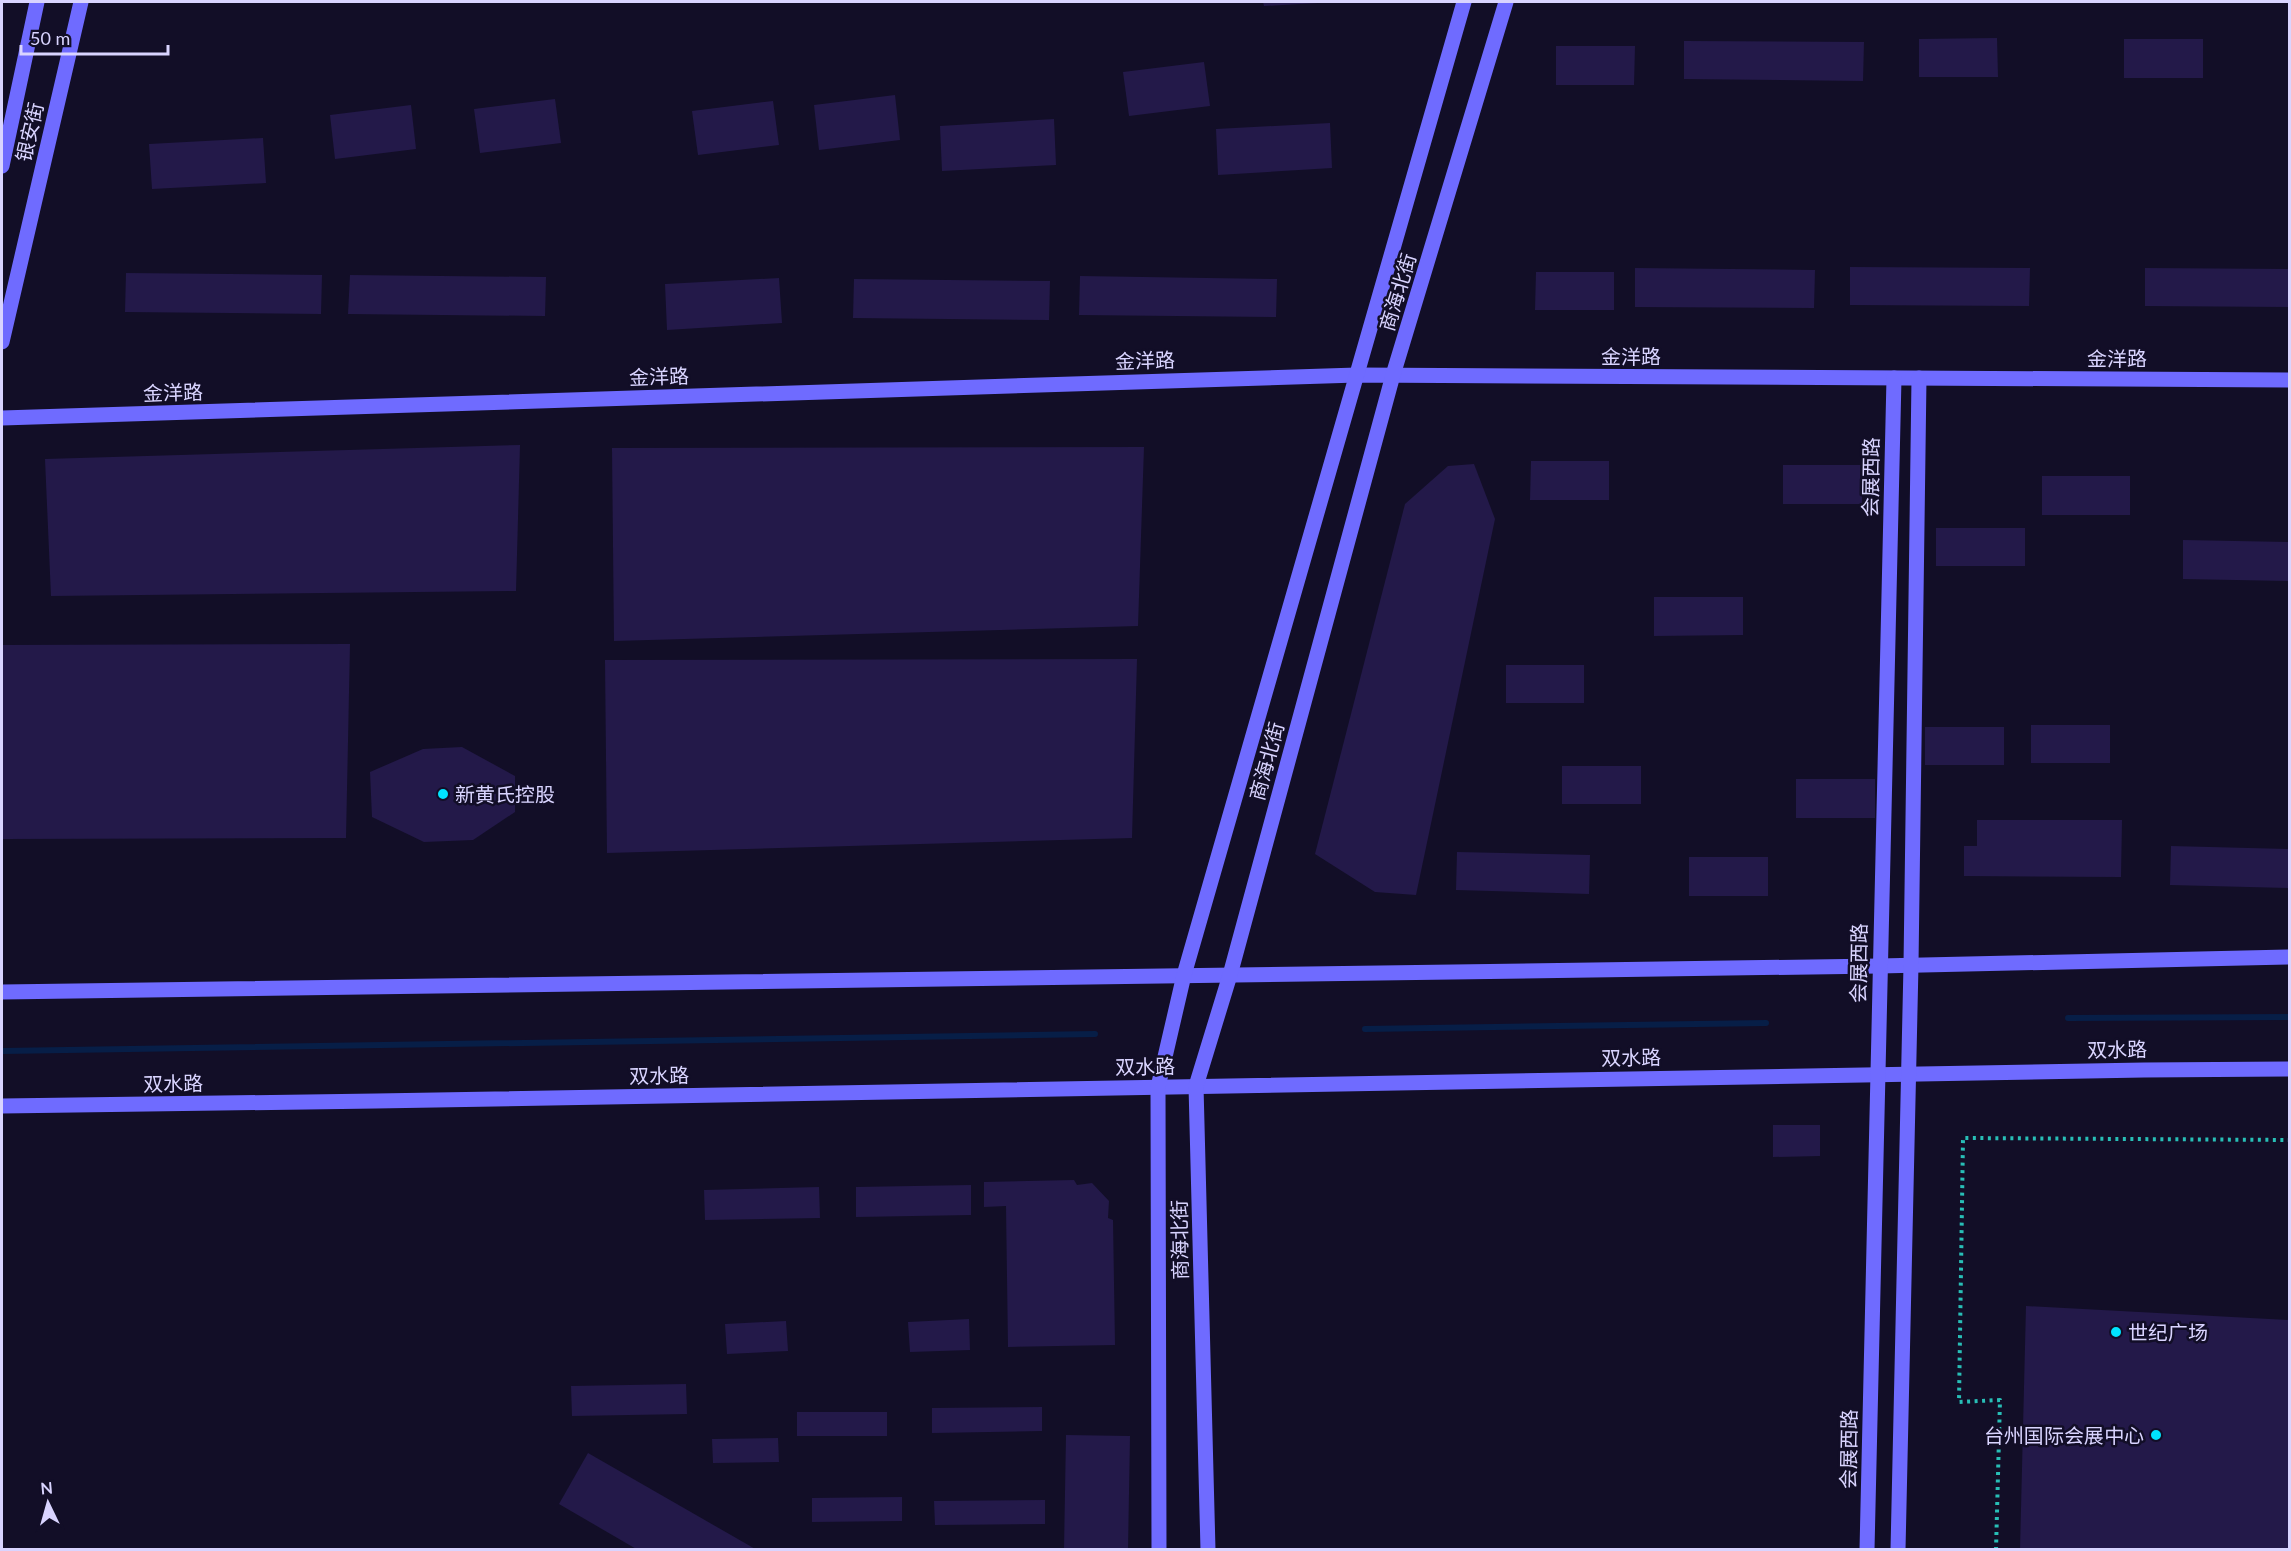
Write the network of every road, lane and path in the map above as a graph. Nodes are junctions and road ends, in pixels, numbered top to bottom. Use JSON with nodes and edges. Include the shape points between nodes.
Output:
{"nodes":[{"id":1,"x":37,"y":2,"type":"edge"},
{"id":2,"x":81,"y":2,"type":"edge"},
{"id":3,"x":1464,"y":2,"type":"edge"},
{"id":4,"x":1506,"y":2,"type":"edge"},
{"id":5,"x":2,"y":166,"type":"edge"},
{"id":6,"x":2,"y":342,"type":"edge"},
{"id":7,"x":1357,"y":375,"type":"junction"},
{"id":8,"x":1393,"y":375,"type":"junction"},
{"id":9,"x":1894,"y":378,"type":"junction"},
{"id":10,"x":1919,"y":378,"type":"junction"},
{"id":11,"x":2289,"y":380,"type":"edge"},
{"id":12,"x":2,"y":418,"type":"edge"},
{"id":13,"x":2289,"y":957,"type":"edge"},
{"id":14,"x":1911,"y":965,"type":"junction"},
{"id":15,"x":1879,"y":966,"type":"junction"},
{"id":16,"x":1184,"y":975,"type":"junction"},
{"id":17,"x":1230,"y":975,"type":"junction"},
{"id":18,"x":2,"y":992,"type":"edge"},
{"id":19,"x":2289,"y":1069,"type":"edge"},
{"id":20,"x":1877,"y":1074,"type":"junction"},
{"id":21,"x":1909,"y":1074,"type":"junction"},
{"id":22,"x":1196,"y":1086,"type":"junction"},
{"id":23,"x":1158,"y":1087,"type":"junction"},
{"id":24,"x":2,"y":1106,"type":"edge"},
{"id":25,"x":2289,"y":1140,"type":"edge"},
{"id":26,"x":1159,"y":1550,"type":"edge"},
{"id":27,"x":1208,"y":1550,"type":"edge"},
{"id":28,"x":1867,"y":1550,"type":"edge"},
{"id":29,"x":1898,"y":1550,"type":"edge"},
{"id":30,"x":1996,"y":1550,"type":"edge"}],
"edges":[{"from":1,"to":5,"type":"main road","name":"银安街"},
{"from":2,"to":6,"type":"main road","name":"银安街"},
{"from":3,"to":7,"type":"main road","name":"商海北街"},
{"from":4,"to":8,"type":"main road","name":"商海北街"},
{"from":7,"to":8,"type":"main road","name":"金洋路"},
{"from":7,"to":12,"type":"main road","name":"金洋路"},
{"from":7,"to":16,"type":"main road","name":"商海北街"},
{"from":8,"to":9,"type":"main road","name":"金洋路"},
{"from":8,"to":17,"type":"main road","name":"商海北街"},
{"from":9,"to":10,"type":"main road","name":"金洋路"},
{"from":9,"to":15,"type":"main road","name":"会展西路"},
{"from":10,"to":11,"type":"main road","name":"金洋路"},
{"from":10,"to":14,"type":"main road"},
{"from":13,"to":14,"type":"main road"},
{"from":14,"to":15,"type":"main road"},
{"from":14,"to":21,"type":"main road"},
{"from":15,"to":17,"type":"main road"},
{"from":15,"to":20,"type":"main road","name":"会展西路"},
{"from":16,"to":17,"type":"main road"},
{"from":16,"to":18,"type":"main road"},
{"from":16,"to":23,"type":"main road","name":"商海北街"},
{"from":17,"to":22,"type":"main road","name":"商海北街"},
{"from":19,"to":21,"type":"main road","name":"双水路"},
{"from":20,"to":21,"type":"main road","name":"双水路"},
{"from":20,"to":22,"type":"main road","name":"双水路"},
{"from":20,"to":28,"type":"main road","name":"会展西路"},
{"from":21,"to":29,"type":"main road"},
{"from":22,"to":23,"type":"main road","name":"双水路"},
{"from":22,"to":27,"type":"main road","name":"商海北街"},
{"from":23,"to":24,"type":"main road","name":"双水路"},
{"from":23,"to":26,"type":"main road","name":"商海北街"},
{"from":25,"to":30,"type":"path","via":[[1963,1138],[1959,1402],[2000,1400]]}]}
